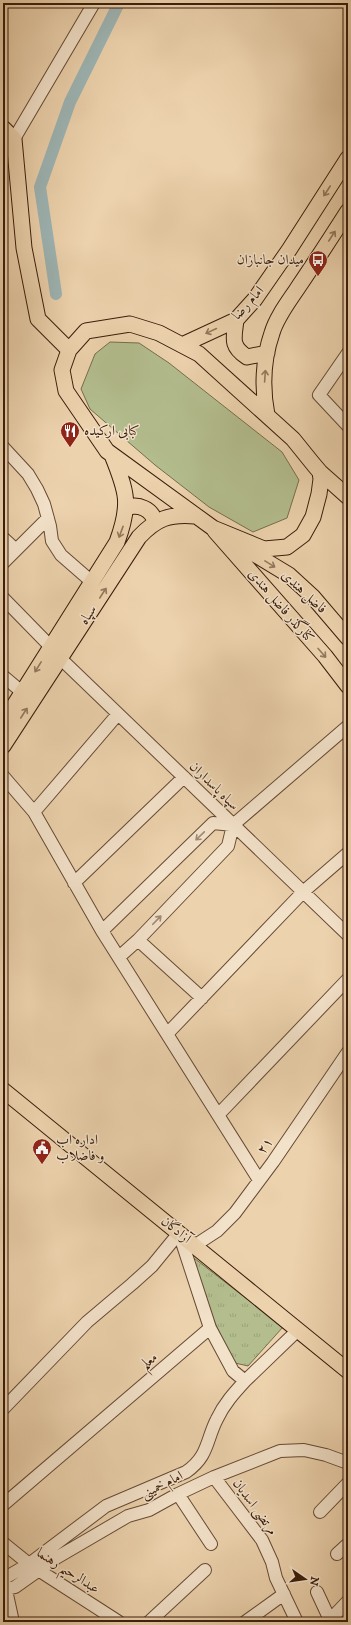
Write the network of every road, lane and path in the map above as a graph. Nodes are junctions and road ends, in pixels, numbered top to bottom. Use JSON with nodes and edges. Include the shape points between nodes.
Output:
{"nodes":[{"id":1,"x":94,"y":3,"type":"edge"},
{"id":2,"x":3,"y":128,"type":"edge"},
{"id":3,"x":14,"y":139,"type":"junction"},
{"id":4,"x":348,"y":158,"type":"edge"},
{"id":5,"x":348,"y":212,"type":"edge"},
{"id":6,"x":236,"y":320,"type":"junction"},
{"id":7,"x":182,"y":345,"type":"junction"},
{"id":8,"x":69,"y":350,"type":"junction"},
{"id":9,"x":267,"y":353,"type":"junction"},
{"id":10,"x":348,"y":353,"type":"edge"},
{"id":11,"x":267,"y":415,"type":"junction"},
{"id":12,"x":348,"y":426,"type":"edge"},
{"id":13,"x":3,"y":447,"type":"edge"},
{"id":14,"x":112,"y":454,"type":"junction"},
{"id":15,"x":320,"y":472,"type":"junction"},
{"id":16,"x":348,"y":497,"type":"edge"},
{"id":17,"x":126,"y":508,"type":"junction"},
{"id":18,"x":195,"y":516,"type":"junction"},
{"id":19,"x":48,"y":518,"type":"junction"},
{"id":20,"x":155,"y":523,"type":"junction"},
{"id":21,"x":213,"y":528,"type":"junction"},
{"id":22,"x":3,"y":538,"type":"edge"},
{"id":23,"x":16,"y":550,"type":"junction"},
{"id":24,"x":3,"y":563,"type":"edge"},
{"id":25,"x":92,"y":582,"type":"junction"},
{"id":26,"x":3,"y":598,"type":"edge"},
{"id":27,"x":348,"y":638,"type":"edge"},
{"id":28,"x":55,"y":652,"type":"junction"},
{"id":29,"x":3,"y":676,"type":"edge"},
{"id":30,"x":348,"y":686,"type":"edge"},
{"id":31,"x":22,"y":692,"type":"junction"},
{"id":32,"x":118,"y":714,"type":"junction"},
{"id":33,"x":3,"y":723,"type":"edge"},
{"id":34,"x":348,"y":726,"type":"edge"},
{"id":35,"x":3,"y":746,"type":"edge"},
{"id":36,"x":3,"y":776,"type":"edge"},
{"id":37,"x":184,"y":777,"type":"junction"},
{"id":38,"x":34,"y":812,"type":"junction"},
{"id":39,"x":234,"y":825,"type":"junction"},
{"id":40,"x":348,"y":853,"type":"edge"},
{"id":41,"x":74,"y":883,"type":"junction"},
{"id":42,"x":303,"y":892,"type":"junction"},
{"id":43,"x":102,"y":931,"type":"junction"},
{"id":44,"x":348,"y":935,"type":"edge"},
{"id":45,"x":138,"y":940,"type":"junction"},
{"id":46,"x":119,"y":957,"type":"junction"},
{"id":47,"x":348,"y":979,"type":"edge"},
{"id":48,"x":202,"y":998,"type":"junction"},
{"id":49,"x":167,"y":1034,"type":"junction"},
{"id":50,"x":348,"y":1052,"type":"edge"},
{"id":51,"x":3,"y":1090,"type":"edge"},
{"id":52,"x":218,"y":1115,"type":"junction"},
{"id":53,"x":259,"y":1180,"type":"junction"},
{"id":54,"x":179,"y":1233,"type":"junction"},
{"id":55,"x":194,"y":1246,"type":"junction"},
{"id":56,"x":210,"y":1328,"type":"junction"},
{"id":57,"x":298,"y":1330,"type":"junction"},
{"id":58,"x":348,"y":1371,"type":"edge"},
{"id":59,"x":245,"y":1381,"type":"junction"},
{"id":60,"x":3,"y":1410,"type":"edge"},
{"id":61,"x":348,"y":1463,"type":"edge"},
{"id":62,"x":214,"y":1477,"type":"junction"},
{"id":63,"x":348,"y":1484,"type":"edge"},
{"id":64,"x":178,"y":1494,"type":"junction"},
{"id":65,"x":3,"y":1505,"type":"edge"},
{"id":66,"x":320,"y":1512,"type":"dead end"},
{"id":67,"x":3,"y":1544,"type":"edge"},
{"id":68,"x":211,"y":1544,"type":"dead end"},
{"id":69,"x":348,"y":1544,"type":"edge"},
{"id":70,"x":337,"y":1554,"type":"dead end"},
{"id":71,"x":34,"y":1567,"type":"junction"},
{"id":72,"x":205,"y":1570,"type":"dead end"},
{"id":73,"x":4,"y":1586,"type":"edge"},
{"id":74,"x":317,"y":1592,"type":"dead end"},
{"id":75,"x":284,"y":1594,"type":"junction"},
{"id":76,"x":348,"y":1601,"type":"edge"},
{"id":77,"x":111,"y":1620,"type":"edge"},
{"id":78,"x":328,"y":1621,"type":"edge"},
{"id":79,"x":13,"y":1622,"type":"edge"},
{"id":80,"x":149,"y":1622,"type":"edge"},
{"id":81,"x":245,"y":1622,"type":"edge"},
{"id":82,"x":297,"y":1622,"type":"edge"}],
"edges":[{"from":1,"to":3,"type":"street"},
{"from":2,"to":3,"type":"main road"},
{"from":3,"to":8,"type":"main road","via":[[24,248],[38,319]]},
{"from":4,"to":6,"type":"main road","name":"امام رضا","one_way":true,"via":[[289,250]]},
{"from":9,"to":5,"type":"main road","one_way":true,"via":[[272,332],[286,305]]},
{"from":6,"to":7,"type":"main road","name":"امام رضا","one_way":true},
{"from":6,"to":9,"type":"main road","via":[[234,342],[239,352],[247,357]]},
{"from":7,"to":8,"type":"main road","via":[[159,333],[130,324],[86,331]]},
{"from":7,"to":11,"type":"main road","via":[[199,354]]},
{"from":8,"to":14,"type":"main road","via":[[62,370],[66,391],[107,451]]},
{"from":11,"to":9,"type":"main road","one_way":true,"via":[[264,398]]},
{"from":10,"to":12,"type":"street","via":[[319,395]]},
{"from":11,"to":15,"type":"main road","via":[[293,440]]},
{"from":13,"to":19,"type":"street","via":[[28,474],[44,504]]},
{"from":14,"to":17,"type":"main road","name":"سپاه","via":[[124,484]]},
{"from":14,"to":18,"type":"main road"},
{"from":15,"to":16,"type":"main road"},
{"from":15,"to":21,"type":"main road","via":[[319,494],[313,517],[303,536],[288,547],[264,549]]},
{"from":17,"to":20,"type":"main road","via":[[136,506],[146,509],[153,515]]},
{"from":17,"to":25,"type":"main road","name":"سپاه","one_way":true,"via":[[117,542]]},
{"from":18,"to":20,"type":"main road","name":"سپاه","via":[[172,516]]},
{"from":18,"to":21,"type":"main road"},
{"from":19,"to":23,"type":"street"},
{"from":19,"to":25,"type":"street","via":[[52,541],[61,555]]},
{"from":28,"to":20,"type":"main road","name":"سپاه","one_way":true,"via":[[139,537]]},
{"from":21,"to":27,"type":"main road","name":"فاضل هندی","one_way":true,"via":[[289,575],[313,597]]},
{"from":21,"to":30,"type":"main road","name":"کنارگذر فاضل هندی","one_way":true,"via":[[325,656]]},
{"from":22,"to":23,"type":"street"},
{"from":23,"to":24,"type":"street"},
{"from":25,"to":28,"type":"main road","name":"سپاه"},
{"from":26,"to":28,"type":"street","name":"سپاه پاسداران"},
{"from":28,"to":31,"type":"main road","name":"سپاه","one_way":true},
{"from":28,"to":32,"type":"street","name":"سپاه پاسداران"},
{"from":35,"to":28,"type":"main road","name":"سپاه","one_way":true},
{"from":29,"to":31,"type":"street"},
{"from":31,"to":33,"type":"main road","name":"سپاه"},
{"from":32,"to":37,"type":"street","name":"سپاه پاسداران"},
{"from":32,"to":38,"type":"street"},
{"from":34,"to":39,"type":"street"},
{"from":36,"to":38,"type":"street"},
{"from":37,"to":39,"type":"street","name":"سپاه پاسداران"},
{"from":37,"to":41,"type":"street"},
{"from":38,"to":41,"type":"street"},
{"from":39,"to":42,"type":"street","name":"سپاه پاسداران"},
{"from":39,"to":43,"type":"street","one_way":true,"via":[[213,823]]},
{"from":45,"to":39,"type":"street","one_way":true,"via":[[228,846]]},
{"from":40,"to":42,"type":"street"},
{"from":41,"to":43,"type":"street"},
{"from":42,"to":44,"type":"street","name":"سپاه پاسداران"},
{"from":42,"to":48,"type":"street"},
{"from":43,"to":46,"type":"street"},
{"from":45,"to":46,"type":"street"},
{"from":45,"to":48,"type":"street"},
{"from":46,"to":49,"type":"street"},
{"from":47,"to":52,"type":"street"},
{"from":48,"to":49,"type":"street"},
{"from":49,"to":52,"type":"street"},
{"from":50,"to":53,"type":"street","name":"۲۱"},
{"from":51,"to":54,"type":"main road","name":"آزادگان"},
{"from":52,"to":53,"type":"street"},
{"from":53,"to":55,"type":"street","name":"۲۱","via":[[235,1213],[217,1231]]},
{"from":54,"to":55,"type":"main road","name":"آزادگان"},
{"from":54,"to":56,"type":"street"},
{"from":54,"to":60,"type":"street","via":[[152,1266],[87,1322]]},
{"from":55,"to":57,"type":"main road","name":"آزادگان"},
{"from":56,"to":59,"type":"street","via":[[233,1371]]},
{"from":56,"to":65,"type":"street","name":"معلم"},
{"from":57,"to":58,"type":"main road","name":"آزادگان"},
{"from":57,"to":59,"type":"street"},
{"from":59,"to":71,"type":"street","via":[[216,1420],[208,1445],[196,1465],[186,1472],[106,1506]]},
{"from":61,"to":62,"type":"street","name":"امام خمینی","via":[[304,1450],[280,1451]]},
{"from":62,"to":64,"type":"street","name":"امام خمینی"},
{"from":62,"to":75,"type":"street","name":"مرتضی اسدیان","via":[[262,1540]]},
{"from":63,"to":66,"type":"street"},
{"from":64,"to":68,"type":"street"},
{"from":64,"to":71,"type":"street","name":"امام خمینی","via":[[149,1510],[128,1516],[56,1558]]},
{"from":67,"to":71,"type":"street","name":"عبدالرحیم رهنما"},
{"from":69,"to":70,"type":"street"},
{"from":71,"to":73,"type":"street","name":"امام خمینی","via":[[15,1587]]},
{"from":71,"to":77,"type":"street","name":"عبدالرحیم رهنما"},
{"from":72,"to":80,"type":"street"},
{"from":73,"to":79,"type":"street"},
{"from":74,"to":78,"type":"street"},
{"from":75,"to":81,"type":"street"},
{"from":75,"to":82,"type":"street","name":"مرتضی اسدیان"},
{"from":76,"to":78,"type":"street"}]}
